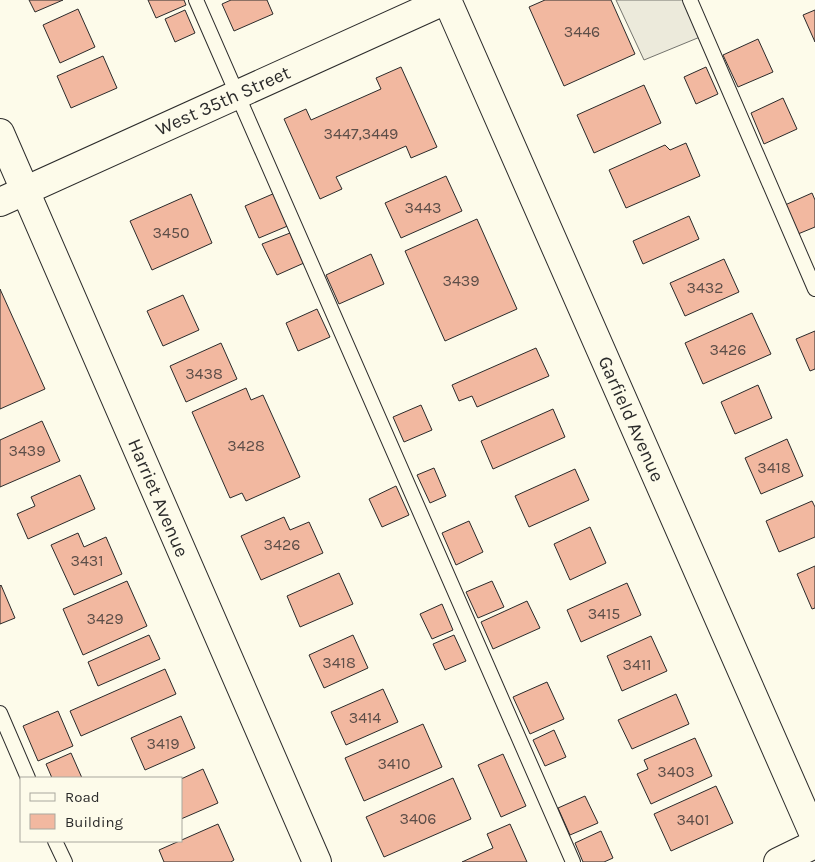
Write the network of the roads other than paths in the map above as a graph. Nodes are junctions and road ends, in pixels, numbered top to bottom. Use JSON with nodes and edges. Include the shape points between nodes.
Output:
{"nodes":[{"id":1,"x":196,"y":0,"type":"edge"},
{"id":2,"x":446,"y":0,"type":"edge"},
{"id":3,"x":690,"y":0,"type":"edge"},
{"id":4,"x":237,"y":95,"type":"junction"},
{"id":5,"x":0,"y":133,"type":"edge"},
{"id":6,"x":25,"y":191,"type":"junction"},
{"id":7,"x":0,"y":202,"type":"edge"},
{"id":8,"x":815,"y":289,"type":"edge"},
{"id":9,"x":0,"y":713,"type":"edge"},
{"id":10,"x":28,"y":777,"type":"edge"},
{"id":11,"x":815,"y":837,"type":"edge"},
{"id":12,"x":55,"y":842,"type":"edge"},
{"id":13,"x":815,"y":844,"type":"edge"},
{"id":14,"x":65,"y":862,"type":"edge"},
{"id":15,"x":316,"y":862,"type":"edge"},
{"id":16,"x":573,"y":862,"type":"edge"},
{"id":17,"x":778,"y":862,"type":"edge"}],
"edges":[{"from":1,"to":4,"type":"lane"},
{"from":2,"to":4,"type":"street","name":"West 35th Street"},
{"from":2,"to":11,"type":"street","name":"Garfield Avenue"},
{"from":3,"to":8,"type":"lane"},
{"from":4,"to":6,"type":"street","name":"West 35th Street"},
{"from":4,"to":16,"type":"lane"},
{"from":5,"to":6,"type":"street","name":"Harriet Avenue"},
{"from":6,"to":7,"type":"street","name":"West 35th Street"},
{"from":6,"to":15,"type":"street","name":"Harriet Avenue"},
{"from":9,"to":10,"type":"lane"},
{"from":12,"to":14,"type":"lane"},
{"from":13,"to":17,"type":"street"}]}
